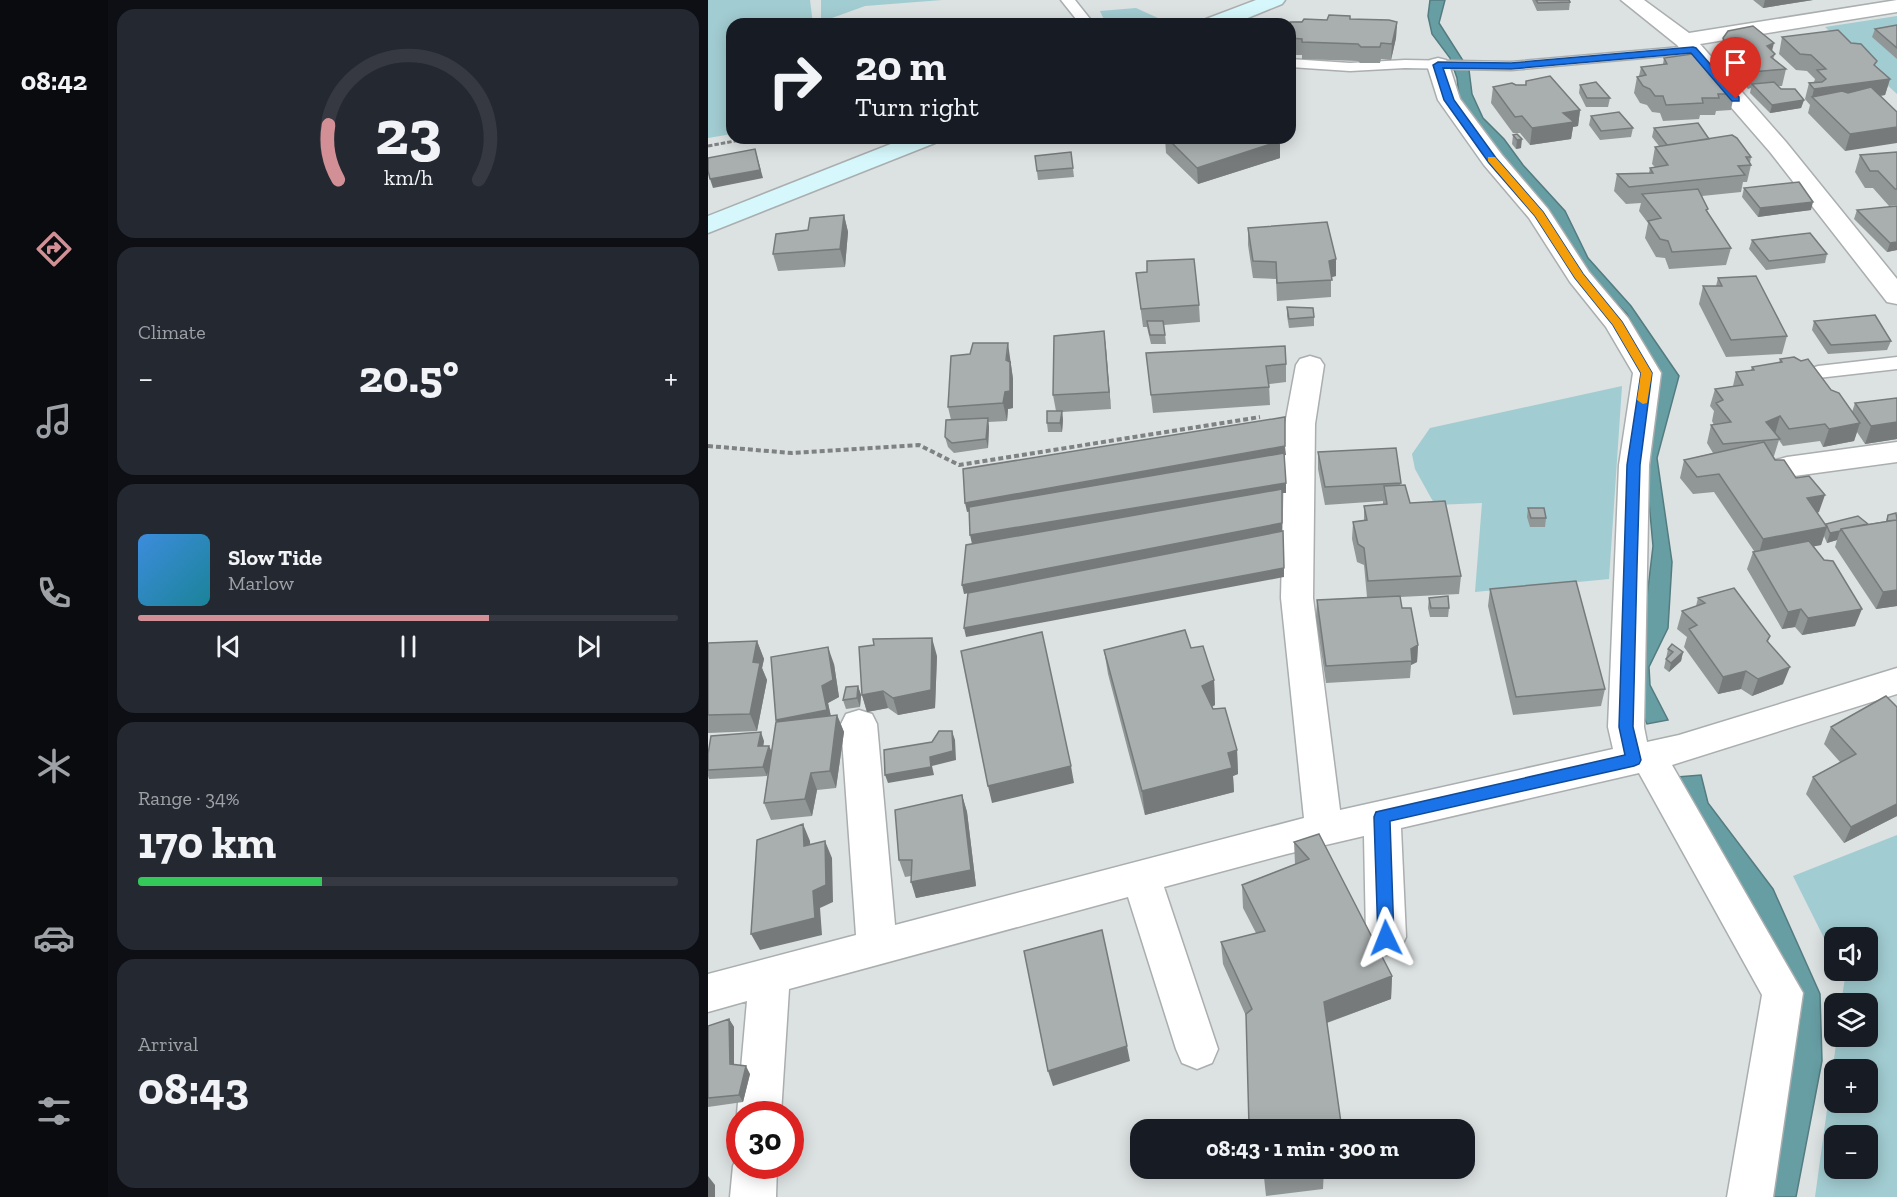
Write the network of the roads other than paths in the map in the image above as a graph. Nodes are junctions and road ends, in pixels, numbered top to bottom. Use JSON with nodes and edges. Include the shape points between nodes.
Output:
{"nodes":[{"id":1,"x":1068,"y":0,"type":"edge"},
{"id":2,"x":1275,"y":0,"type":"edge"},
{"id":3,"x":1631,"y":0,"type":"edge"},
{"id":4,"x":1897,"y":6,"type":"edge"},
{"id":5,"x":1082,"y":18,"type":"edge"},
{"id":6,"x":1229,"y":18,"type":"edge"},
{"id":7,"x":1689,"y":45,"type":"junction"},
{"id":8,"x":1296,"y":63,"type":"edge"},
{"id":9,"x":1438,"y":65,"type":"junction"},
{"id":10,"x":912,"y":144,"type":"edge"},
{"id":11,"x":708,"y":225,"type":"edge"},
{"id":12,"x":1892,"y":283,"type":"edge"},
{"id":13,"x":1897,"y":363,"type":"edge"},
{"id":14,"x":1310,"y":365,"type":"dead end"},
{"id":15,"x":1818,"y":372,"type":"edge"},
{"id":16,"x":1897,"y":452,"type":"edge"},
{"id":17,"x":1787,"y":467,"type":"edge"},
{"id":18,"x":1897,"y":681,"type":"edge"},
{"id":19,"x":859,"y":724,"type":"dead end"},
{"id":20,"x":1641,"y":758,"type":"junction"},
{"id":21,"x":1382,"y":817,"type":"junction"},
{"id":22,"x":1324,"y":830,"type":"junction"},
{"id":23,"x":1141,"y":877,"type":"junction"},
{"id":24,"x":1386,"y":938,"type":"dead end"},
{"id":25,"x":878,"y":947,"type":"junction"},
{"id":26,"x":770,"y":975,"type":"junction"},
{"id":27,"x":708,"y":993,"type":"edge"},
{"id":28,"x":1197,"y":1049,"type":"dead end"},
{"id":29,"x":760,"y":1101,"type":"edge"},
{"id":30,"x":754,"y":1179,"type":"edge"},
{"id":31,"x":753,"y":1197,"type":"edge"},
{"id":32,"x":1750,"y":1197,"type":"edge"}],
"edges":[{"from":1,"to":5,"type":"lane"},
{"from":2,"to":6,"type":"street"},
{"from":3,"to":7,"type":"street"},
{"from":4,"to":7,"type":"street"},
{"from":7,"to":9,"type":"lane","via":[[1511,66]]},
{"from":7,"to":12,"type":"street"},
{"from":8,"to":9,"type":"lane"},
{"from":9,"to":20,"type":"street","via":[[1449,100],[1539,214],[1579,276],[1618,324],[1647,373],[1634,465],[1626,727]]},
{"from":10,"to":11,"type":"street"},
{"from":13,"to":15,"type":"lane"},
{"from":14,"to":22,"type":"street","via":[[1302,411],[1297,598]]},
{"from":16,"to":17,"type":"street"},
{"from":18,"to":20,"type":"street"},
{"from":19,"to":25,"type":"street"},
{"from":20,"to":21,"type":"street"},
{"from":20,"to":32,"type":"street","via":[[1783,993]]},
{"from":21,"to":22,"type":"street"},
{"from":21,"to":24,"type":"street"},
{"from":22,"to":23,"type":"street"},
{"from":23,"to":25,"type":"street"},
{"from":23,"to":28,"type":"street"},
{"from":25,"to":26,"type":"street"},
{"from":26,"to":27,"type":"street"},
{"from":26,"to":29,"type":"street"},
{"from":30,"to":31,"type":"street"}]}
